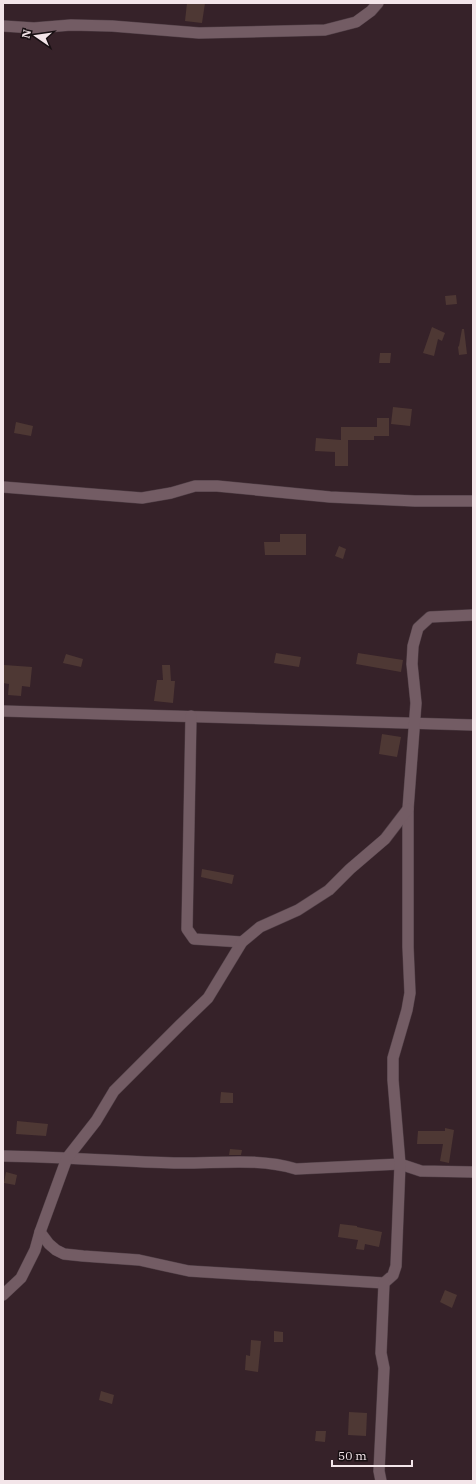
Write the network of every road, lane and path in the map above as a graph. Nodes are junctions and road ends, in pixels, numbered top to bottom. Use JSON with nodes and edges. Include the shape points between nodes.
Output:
{"nodes":[{"id":1,"x":378,"y":3,"type":"edge"},
{"id":2,"x":3,"y":26,"type":"edge"},
{"id":3,"x":3,"y":487,"type":"edge"},
{"id":4,"x":473,"y":501,"type":"edge"},
{"id":5,"x":473,"y":615,"type":"edge"},
{"id":6,"x":3,"y":711,"type":"edge"},
{"id":7,"x":191,"y":716,"type":"junction"},
{"id":8,"x":415,"y":722,"type":"junction"},
{"id":9,"x":473,"y":725,"type":"edge"},
{"id":10,"x":408,"y":809,"type":"junction"},
{"id":11,"x":242,"y":942,"type":"junction"},
{"id":12,"x":3,"y":1156,"type":"edge"},
{"id":13,"x":67,"y":1158,"type":"junction"},
{"id":14,"x":400,"y":1164,"type":"junction"},
{"id":15,"x":473,"y":1172,"type":"edge"},
{"id":16,"x":40,"y":1232,"type":"junction"},
{"id":17,"x":384,"y":1282,"type":"junction"},
{"id":18,"x":3,"y":1295,"type":"edge"},
{"id":19,"x":381,"y":1481,"type":"edge"}],
"edges":[{"from":1,"to":2,"type":"street","via":[[356,22],[325,30],[199,33],[112,26]]},
{"from":3,"to":4,"type":"street","via":[[142,498],[195,486],[217,486],[330,497]]},
{"from":5,"to":8,"type":"street","via":[[430,616],[418,628],[412,664]]},
{"from":6,"to":7,"type":"street"},
{"from":7,"to":8,"type":"street"},
{"from":7,"to":11,"type":"street","via":[[187,929],[194,939]]},
{"from":8,"to":9,"type":"street"},
{"from":8,"to":10,"type":"street"},
{"from":10,"to":11,"type":"street","via":[[386,839],[329,890],[298,910],[260,928]]},
{"from":10,"to":14,"type":"street","via":[[410,993],[393,1058]]},
{"from":11,"to":13,"type":"street","via":[[208,998],[114,1091],[96,1121]]},
{"from":12,"to":13,"type":"street"},
{"from":13,"to":14,"type":"street","via":[[174,1163],[259,1162],[296,1169]]},
{"from":13,"to":16,"type":"street"},
{"from":14,"to":15,"type":"street","via":[[421,1171]]},
{"from":14,"to":17,"type":"street","via":[[396,1266],[393,1275]]},
{"from":16,"to":17,"type":"street","via":[[49,1244],[64,1254],[139,1260],[189,1271]]},
{"from":16,"to":18,"type":"street","via":[[36,1250],[21,1278]]},
{"from":17,"to":19,"type":"street","via":[[381,1353],[384,1368],[379,1471]]}]}
